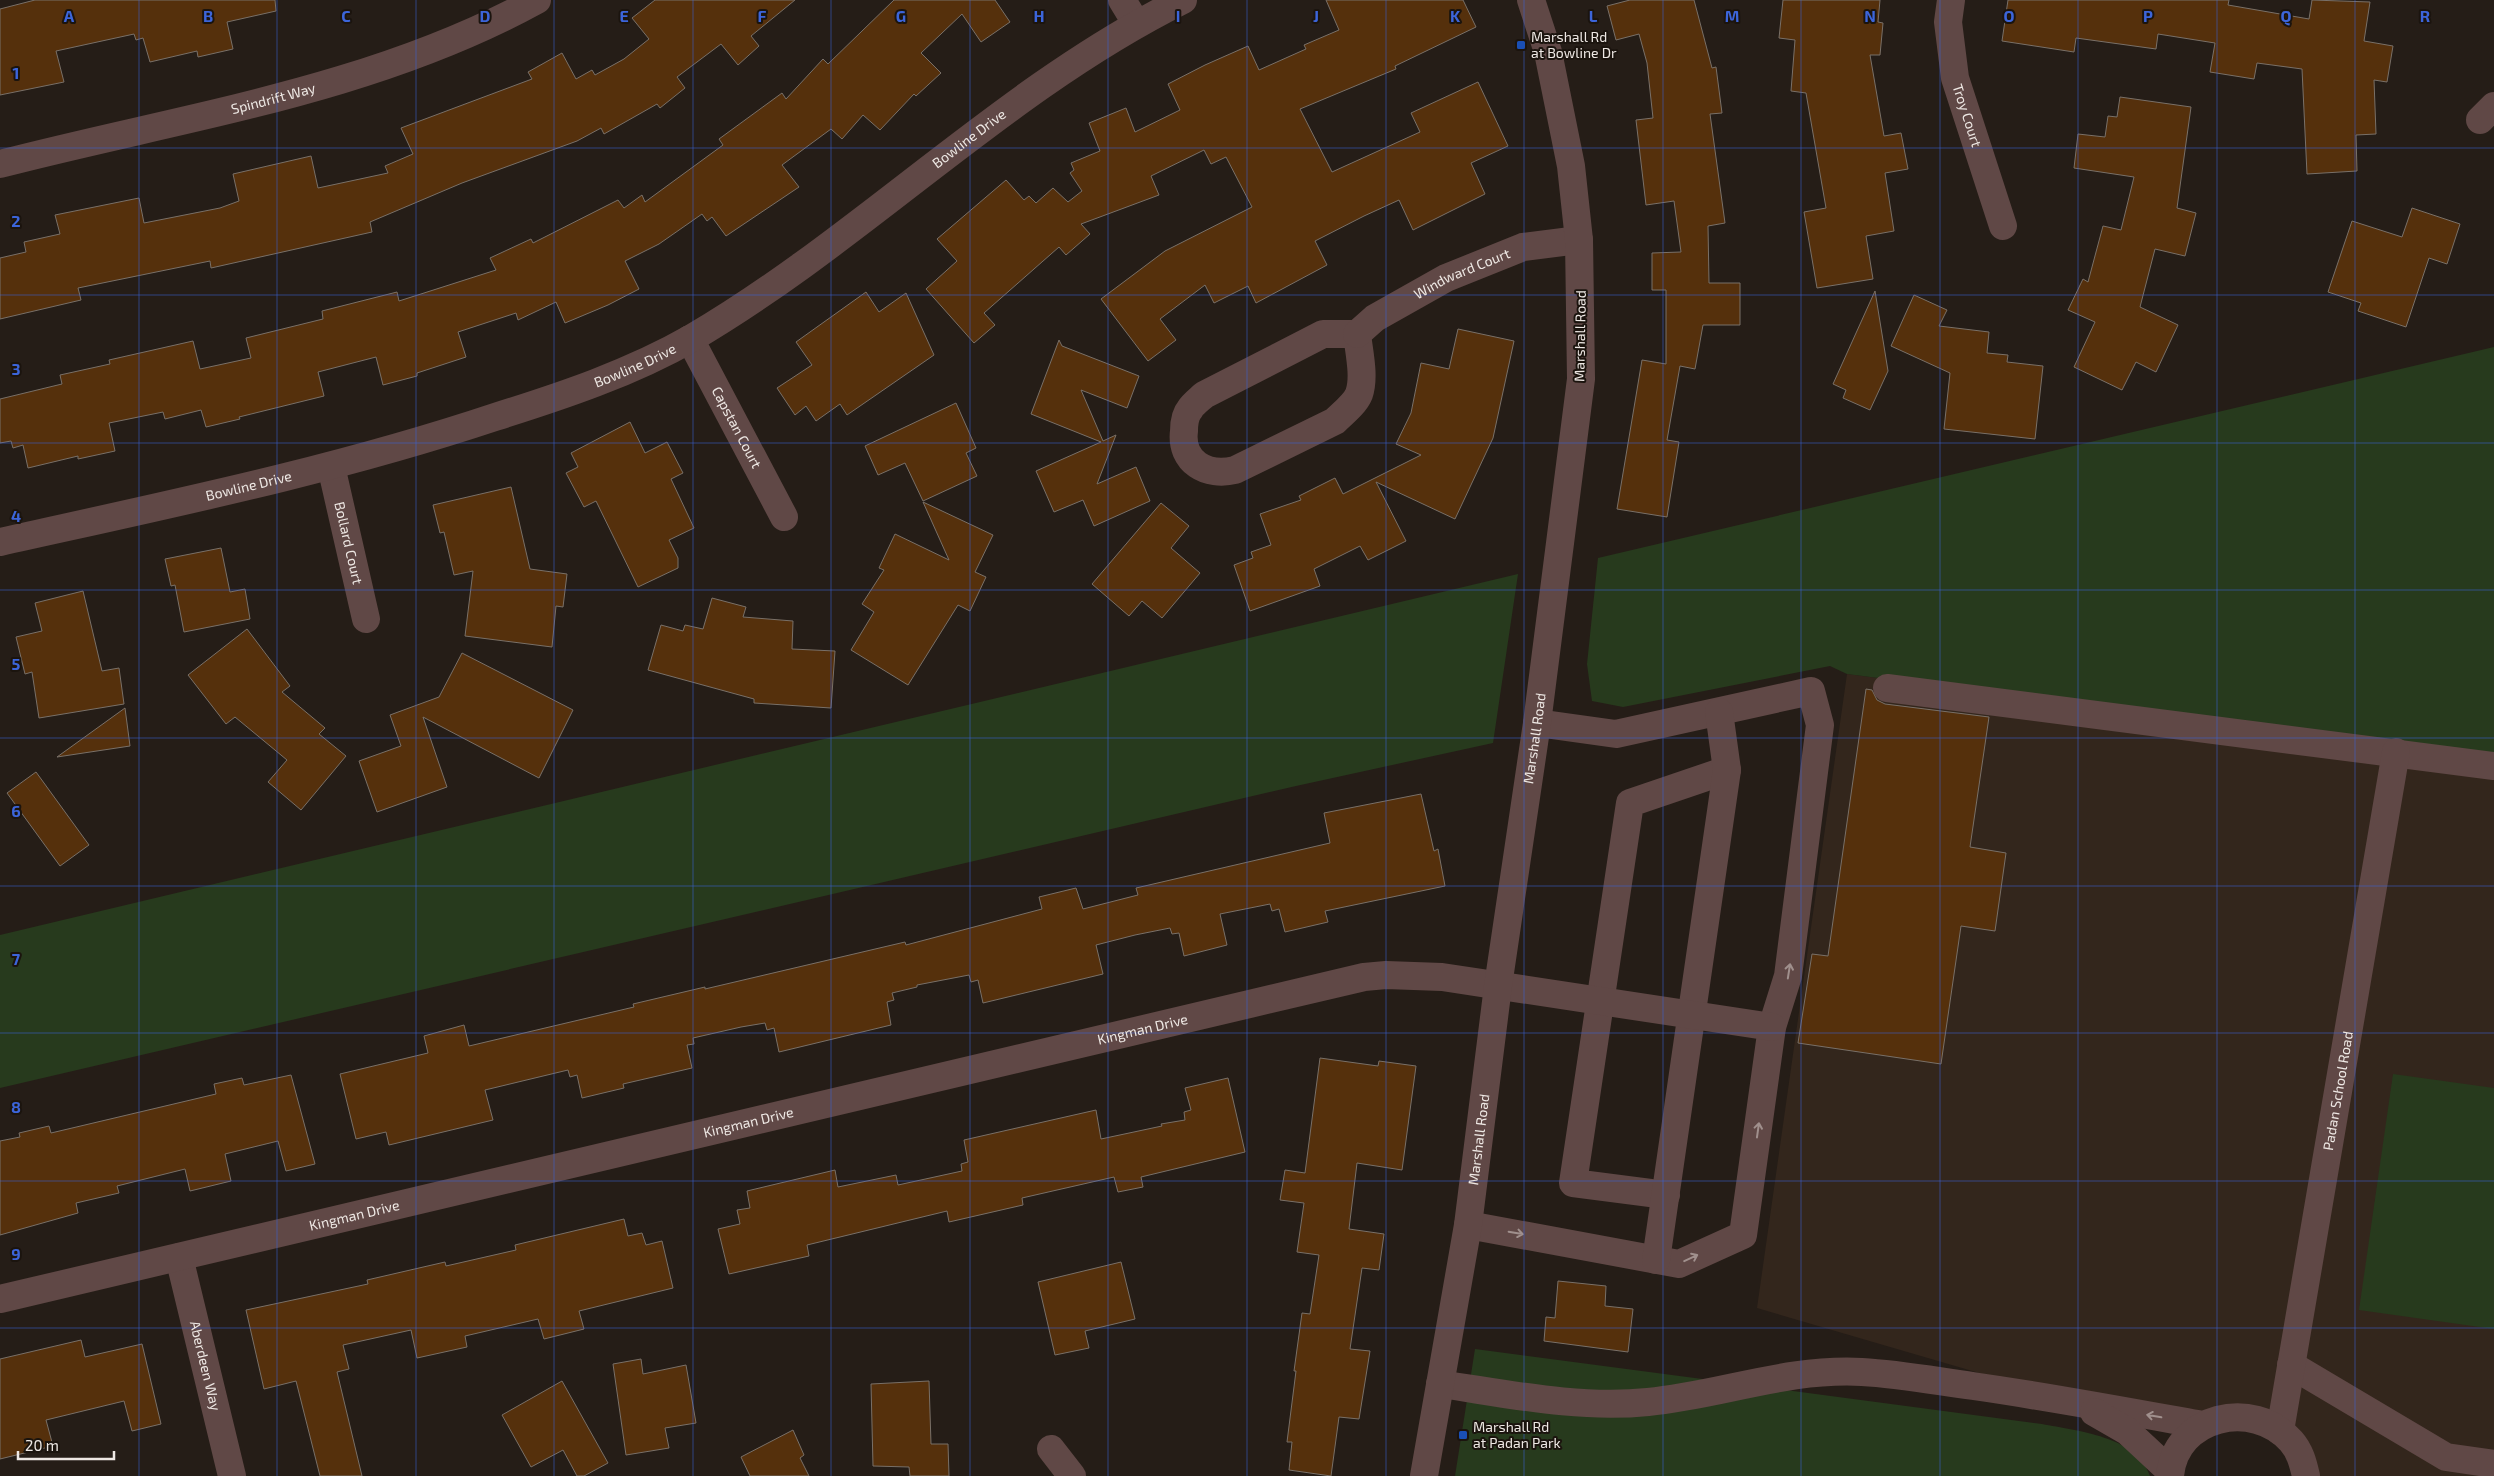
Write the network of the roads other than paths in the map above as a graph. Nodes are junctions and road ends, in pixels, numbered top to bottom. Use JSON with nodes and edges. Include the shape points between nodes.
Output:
{"nodes":[{"id":1,"x":536,"y":0,"type":"edge"},
{"id":2,"x":1122,"y":0,"type":"edge"},
{"id":3,"x":1183,"y":0,"type":"edge"},
{"id":4,"x":1531,"y":0,"type":"edge"},
{"id":5,"x":1951,"y":0,"type":"edge"},
{"id":6,"x":1136,"y":23,"type":"junction"},
{"id":7,"x":0,"y":164,"type":"edge"},
{"id":8,"x":2003,"y":226,"type":"dead end"},
{"id":9,"x":1579,"y":240,"type":"junction"},
{"id":10,"x":1357,"y":334,"type":"junction"},
{"id":11,"x":690,"y":339,"type":"junction"},
{"id":12,"x":331,"y":466,"type":"junction"},
{"id":13,"x":784,"y":517,"type":"dead end"},
{"id":14,"x":0,"y":542,"type":"edge"},
{"id":15,"x":366,"y":619,"type":"dead end"},
{"id":16,"x":1887,"y":688,"type":"dead end"},
{"id":17,"x":1719,"y":712,"type":"junction"},
{"id":18,"x":1537,"y":723,"type":"junction"},
{"id":19,"x":2396,"y":752,"type":"junction"},
{"id":20,"x":2494,"y":766,"type":"edge"},
{"id":21,"x":1727,"y":770,"type":"junction"},
{"id":22,"x":1498,"y":986,"type":"junction"},
{"id":23,"x":1601,"y":1002,"type":"junction"},
{"id":24,"x":1691,"y":1016,"type":"junction"},
{"id":25,"x":1772,"y":1027,"type":"junction"},
{"id":26,"x":1666,"y":1195,"type":"junction"},
{"id":27,"x":1468,"y":1224,"type":"junction"},
{"id":28,"x":179,"y":1258,"type":"junction"},
{"id":29,"x":1656,"y":1260,"type":"junction"},
{"id":30,"x":0,"y":1299,"type":"edge"},
{"id":31,"x":2291,"y":1365,"type":"junction"},
{"id":32,"x":1440,"y":1384,"type":"junction"},
{"id":33,"x":2075,"y":1401,"type":"junction"},
{"id":34,"x":2202,"y":1424,"type":"junction"},
{"id":35,"x":2280,"y":1431,"type":"junction"},
{"id":36,"x":1051,"y":1449,"type":"dead end"},
{"id":37,"x":2494,"y":1464,"type":"edge"},
{"id":38,"x":2170,"y":1474,"type":"edge"},
{"id":39,"x":232,"y":1476,"type":"edge"},
{"id":40,"x":1072,"y":1476,"type":"edge"},
{"id":41,"x":1424,"y":1476,"type":"edge"},
{"id":42,"x":2306,"y":1476,"type":"edge"}],
"edges":[{"from":1,"to":7,"type":"street","name":"Spindrift Way","via":[[496,22],[388,65],[235,110]]},
{"from":2,"to":6,"type":"street"},
{"from":3,"to":6,"type":"street","name":"Bowline Drive"},
{"from":4,"to":9,"type":"street","name":"Marshall Road","via":[[1548,52],[1571,166]]},
{"from":5,"to":8,"type":"street","name":"Troy Court","via":[[1948,22],[1955,78]]},
{"from":6,"to":11,"type":"street","name":"Bowline Drive","via":[[1060,71],[748,304]]},
{"from":9,"to":10,"type":"street","name":"Windward Court","via":[[1523,246],[1446,278],[1375,318]]},
{"from":9,"to":18,"type":"street","name":"Marshall Road","via":[[1581,379]]},
{"from":10,"to":10,"type":"street","via":[[1358,395],[1335,421],[1224,473],[1209,471],[1195,464],[1186,452],[1183,437],[1185,421],[1190,409],[1204,395],[1323,334]]},
{"from":11,"to":12,"type":"street","name":"Bowline Drive","via":[[658,356],[560,396],[414,444]]},
{"from":11,"to":13,"type":"street","name":"Capstan Court"},
{"from":12,"to":14,"type":"street","name":"Bowline Drive"},
{"from":12,"to":15,"type":"street","name":"Bollard Court"},
{"from":16,"to":19,"type":"street"},
{"from":17,"to":18,"type":"street","via":[[1616,734]]},
{"from":17,"to":21,"type":"street"},
{"from":25,"to":17,"type":"street","one_way":true,"via":[[1788,976],[1820,725],[1811,691]]},
{"from":18,"to":22,"type":"street","name":"Marshall Road"},
{"from":19,"to":20,"type":"street"},
{"from":19,"to":31,"type":"street","name":"Padan School Road"},
{"from":21,"to":23,"type":"street","via":[[1630,804]]},
{"from":21,"to":24,"type":"street"},
{"from":22,"to":23,"type":"street","name":"Kingman Drive"},
{"from":22,"to":27,"type":"street","name":"Marshall Road"},
{"from":22,"to":28,"type":"street","name":"Kingman Drive","via":[[1442,978],[1364,977]]},
{"from":23,"to":24,"type":"street","name":"Kingman Drive"},
{"from":23,"to":26,"type":"street","via":[[1573,1183]]},
{"from":24,"to":25,"type":"street","name":"Kingman Drive"},
{"from":24,"to":26,"type":"street"},
{"from":29,"to":25,"type":"street","one_way":true,"via":[[1679,1264],[1743,1235]]},
{"from":26,"to":29,"type":"street"},
{"from":27,"to":29,"type":"street","one_way":true},
{"from":27,"to":32,"type":"street","name":"Marshall Road"},
{"from":28,"to":30,"type":"street","name":"Kingman Drive"},
{"from":28,"to":39,"type":"street","name":"Aberdeen Way"},
{"from":31,"to":35,"type":"street","name":"Padan School Road"},
{"from":31,"to":37,"type":"street","via":[[2446,1457]]},
{"from":32,"to":33,"type":"street","via":[[1561,1402],[1612,1404],[1684,1398],[1789,1375],[1861,1372]]},
{"from":32,"to":41,"type":"street","name":"Marshall Road"},
{"from":34,"to":33,"type":"street","one_way":true},
{"from":33,"to":38,"type":"street","via":[[2127,1431]]},
{"from":34,"to":35,"type":"street","via":[[2229,1417],[2246,1417],[2262,1420]]},
{"from":34,"to":38,"type":"street","via":[[2176,1452]]},
{"from":35,"to":42,"type":"street","via":[[2302,1458]]},
{"from":36,"to":40,"type":"street"}]}
